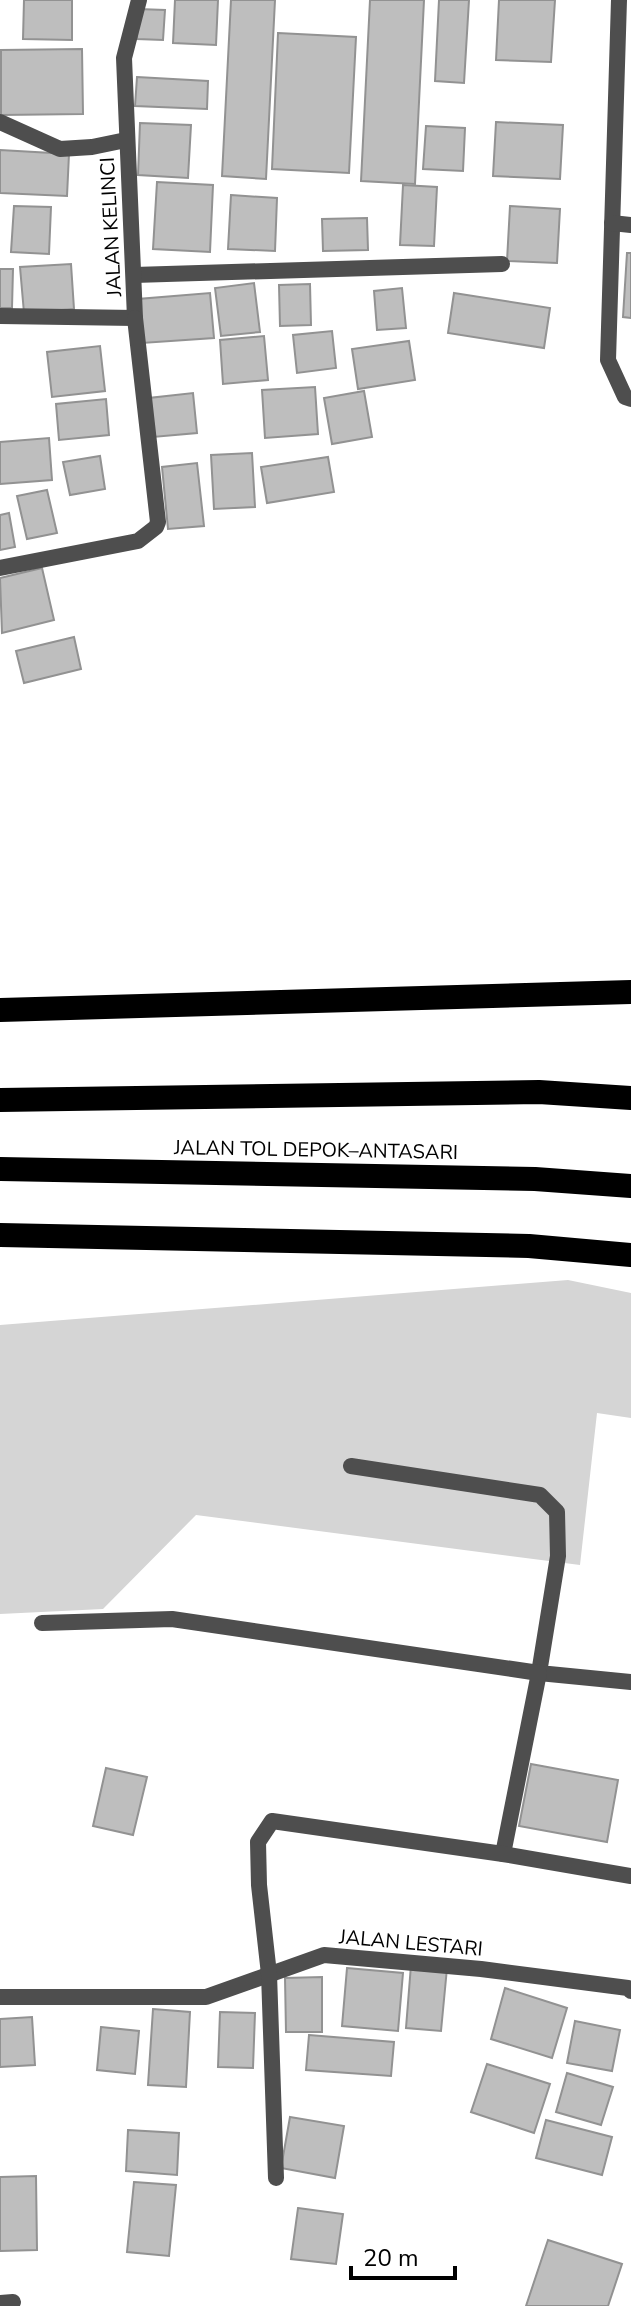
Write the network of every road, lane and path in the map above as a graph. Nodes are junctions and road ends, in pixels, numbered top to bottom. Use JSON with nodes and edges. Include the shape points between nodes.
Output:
{"nodes":[{"id":1,"x":139,"y":0,"type":"edge"},
{"id":2,"x":619,"y":0,"type":"edge"},
{"id":3,"x":0,"y":122,"type":"edge"},
{"id":4,"x":126,"y":140,"type":"junction"},
{"id":5,"x":612,"y":223,"type":"junction"},
{"id":6,"x":631,"y":225,"type":"edge"},
{"id":7,"x":502,"y":264,"type":"dead end"},
{"id":8,"x":134,"y":275,"type":"junction"},
{"id":9,"x":0,"y":316,"type":"edge"},
{"id":10,"x":135,"y":318,"type":"junction"},
{"id":11,"x":631,"y":399,"type":"edge"},
{"id":12,"x":0,"y":568,"type":"edge"},
{"id":13,"x":631,"y":992,"type":"edge"},
{"id":14,"x":0,"y":1010,"type":"edge"},
{"id":15,"x":631,"y":1098,"type":"edge"},
{"id":16,"x":0,"y":1100,"type":"edge"},
{"id":17,"x":0,"y":1169,"type":"edge"},
{"id":18,"x":631,"y":1186,"type":"edge"},
{"id":19,"x":0,"y":1235,"type":"edge"},
{"id":20,"x":631,"y":1255,"type":"edge"},
{"id":21,"x":351,"y":1466,"type":"dead end"},
{"id":22,"x":42,"y":1623,"type":"dead end"},
{"id":23,"x":539,"y":1673,"type":"junction"},
{"id":24,"x":631,"y":1682,"type":"edge"},
{"id":25,"x":503,"y":1854,"type":"junction"},
{"id":26,"x":631,"y":1876,"type":"edge"},
{"id":27,"x":269,"y":1974,"type":"junction"},
{"id":28,"x":631,"y":1991,"type":"edge"},
{"id":29,"x":0,"y":1997,"type":"edge"},
{"id":30,"x":276,"y":2178,"type":"dead end"}],
"edges":[{"from":1,"to":4,"type":"street","name":"JALAN KELINCI","via":[[124,58]]},
{"from":2,"to":5,"type":"street"},
{"from":3,"to":4,"type":"street","via":[[60,149]]},
{"from":4,"to":8,"type":"street","name":"JALAN KELINCI"},
{"from":5,"to":6,"type":"street"},
{"from":5,"to":11,"type":"street","via":[[608,360],[625,397]]},
{"from":7,"to":8,"type":"street"},
{"from":8,"to":10,"type":"street","name":"JALAN KELINCI"},
{"from":9,"to":10,"type":"street","name":"JALAN KELINCI"},
{"from":10,"to":12,"type":"street","via":[[156,527],[138,541]]},
{"from":13,"to":14,"type":"highway"},
{"from":15,"to":16,"type":"highway","via":[[539,1092]]},
{"from":17,"to":18,"type":"highway","name":"JALAN TOL DEPOK–ANTASARI","via":[[535,1179]]},
{"from":19,"to":20,"type":"highway","via":[[529,1246]]},
{"from":21,"to":23,"type":"street","via":[[540,1495],[557,1512],[558,1556]]},
{"from":22,"to":23,"type":"street","via":[[172,1619]]},
{"from":23,"to":24,"type":"street"},
{"from":23,"to":25,"type":"street"},
{"from":25,"to":26,"type":"street"},
{"from":25,"to":27,"type":"street","via":[[272,1821],[258,1842]]},
{"from":27,"to":28,"type":"street","name":"JALAN LESTARI","via":[[324,1955],[481,1969]]},
{"from":27,"to":29,"type":"street","name":"JALAN LESTARI","via":[[206,1997]]},
{"from":27,"to":30,"type":"street"}]}
